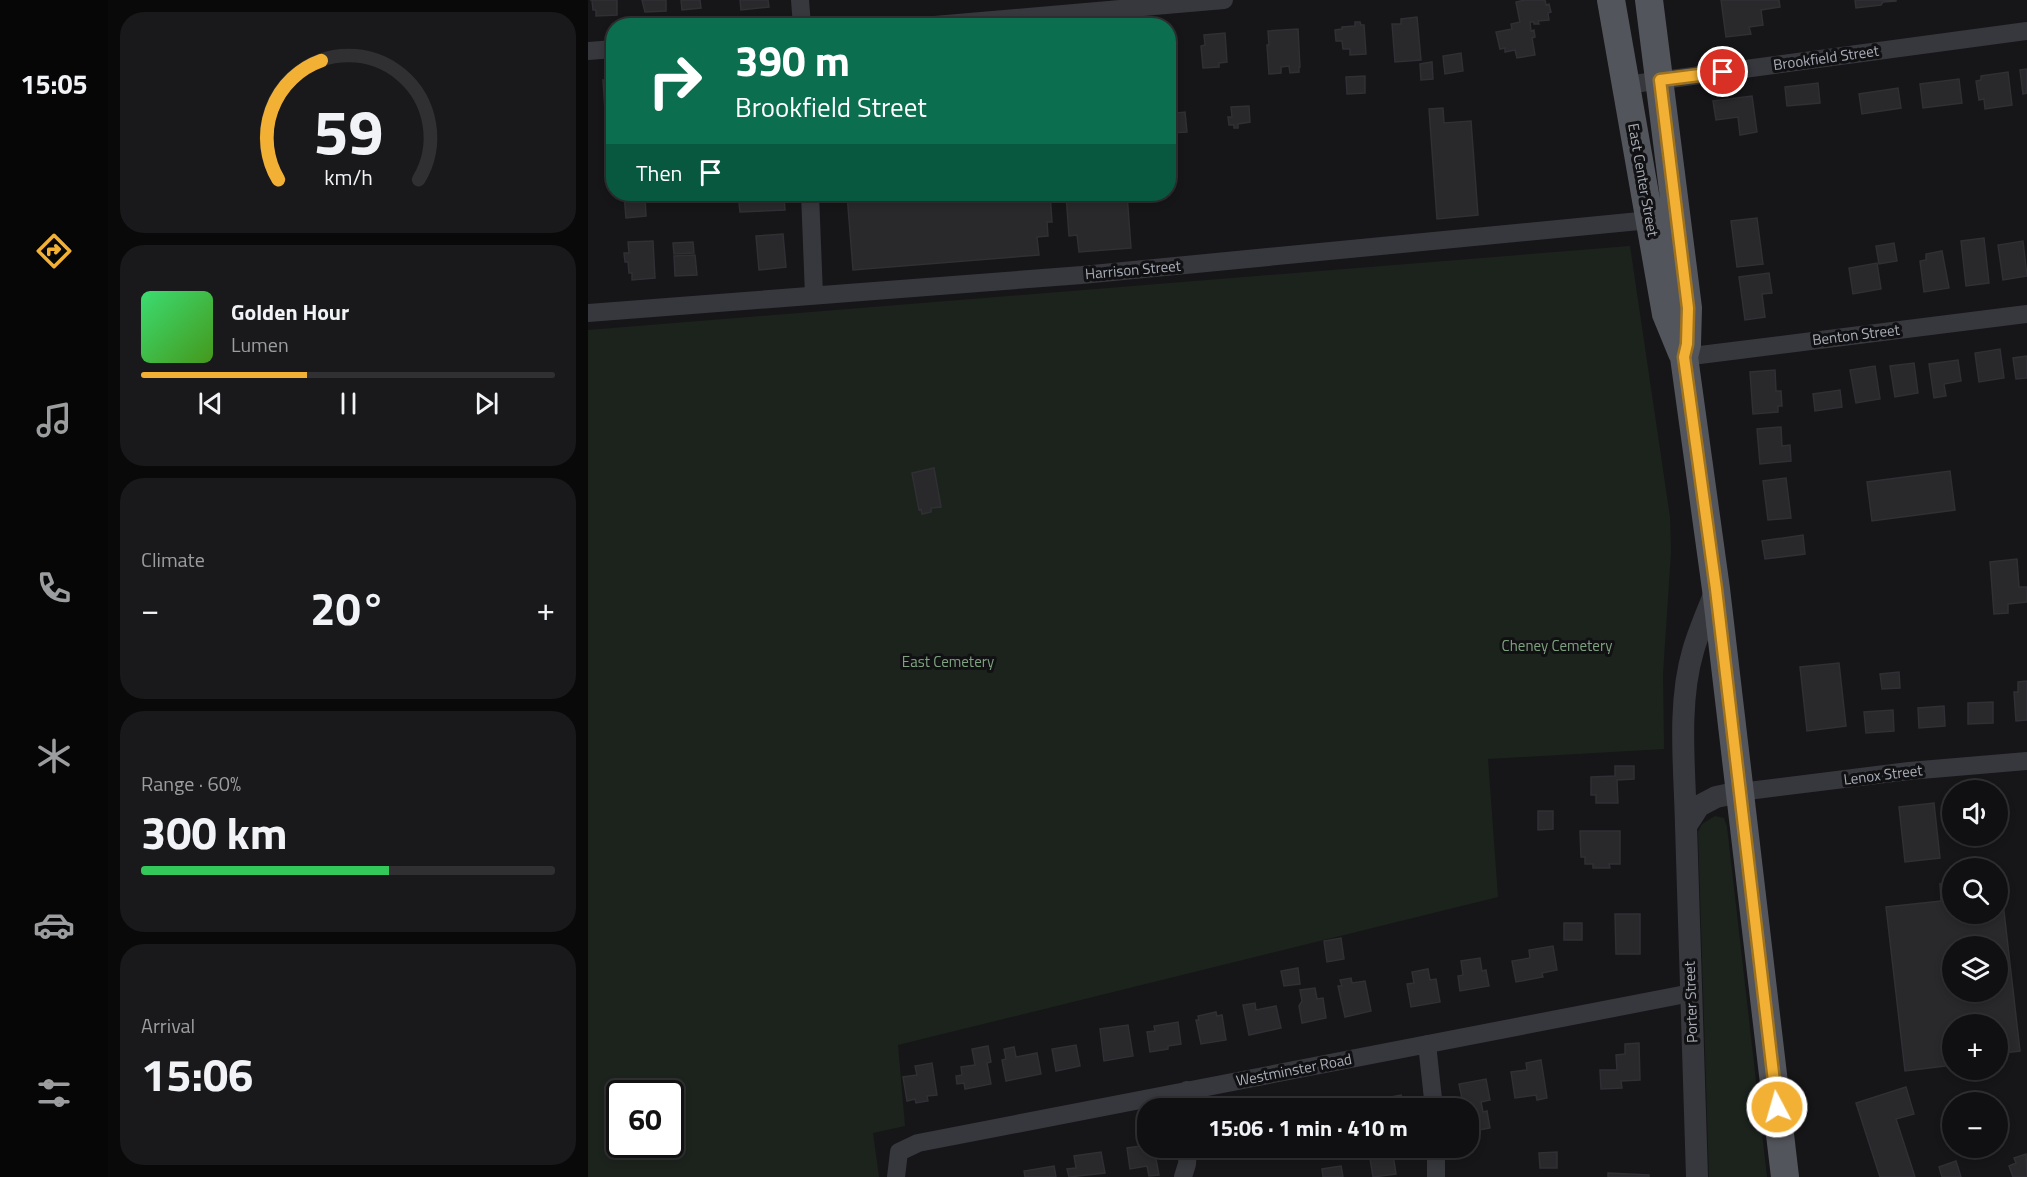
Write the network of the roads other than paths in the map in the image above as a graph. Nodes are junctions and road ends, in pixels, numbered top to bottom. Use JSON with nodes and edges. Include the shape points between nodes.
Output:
{"nodes":[{"id":1,"x":800,"y":0,"type":"edge"},
{"id":2,"x":1224,"y":0,"type":"edge"},
{"id":3,"x":1611,"y":0,"type":"edge"},
{"id":4,"x":1649,"y":0,"type":"edge"},
{"id":5,"x":801,"y":18,"type":"edge"},
{"id":6,"x":1064,"y":18,"type":"edge"},
{"id":7,"x":2027,"y":31,"type":"edge"},
{"id":8,"x":606,"y":50,"type":"edge"},
{"id":9,"x":588,"y":51,"type":"edge"},
{"id":10,"x":1660,"y":80,"type":"junction"},
{"id":11,"x":1626,"y":85,"type":"junction"},
{"id":12,"x":810,"y":201,"type":"edge"},
{"id":13,"x":1664,"y":219,"type":"junction"},
{"id":14,"x":814,"y":295,"type":"junction"},
{"id":15,"x":588,"y":313,"type":"edge"},
{"id":16,"x":2027,"y":314,"type":"edge"},
{"id":17,"x":1684,"y":357,"type":"junction"},
{"id":18,"x":1716,"y":589,"type":"junction"},
{"id":19,"x":2027,"y":761,"type":"edge"},
{"id":20,"x":1740,"y":792,"type":"junction"},
{"id":21,"x":1686,"y":826,"type":"junction"},
{"id":22,"x":1690,"y":993,"type":"junction"},
{"id":23,"x":1427,"y":1044,"type":"junction"},
{"id":24,"x":1197,"y":1098,"type":"edge"},
{"id":25,"x":1433,"y":1098,"type":"edge"},
{"id":26,"x":1137,"y":1108,"type":"edge"},
{"id":27,"x":1187,"y":1158,"type":"edge"},
{"id":28,"x":1436,"y":1158,"type":"edge"},
{"id":29,"x":896,"y":1177,"type":"edge"},
{"id":30,"x":1183,"y":1177,"type":"edge"},
{"id":31,"x":1436,"y":1177,"type":"edge"},
{"id":32,"x":1697,"y":1177,"type":"edge"},
{"id":33,"x":1785,"y":1177,"type":"edge"}],
"edges":[{"from":1,"to":5,"type":"street"},
{"from":2,"to":6,"type":"street"},
{"from":3,"to":11,"type":"main road","name":"East Center Street"},
{"from":4,"to":10,"type":"main road","name":"East Center Street"},
{"from":7,"to":10,"type":"street","name":"Brookfield Street"},
{"from":8,"to":9,"type":"street"},
{"from":10,"to":11,"type":"street","name":"Brookfield Street"},
{"from":10,"to":13,"type":"main road","name":"East Center Street"},
{"from":11,"to":13,"type":"main road","name":"East Center Street"},
{"from":12,"to":14,"type":"street"},
{"from":13,"to":14,"type":"street","name":"Harrison Street","via":[[1082,275]]},
{"from":13,"to":17,"type":"main road","name":"East Center Street","via":[[1688,308]]},
{"from":14,"to":15,"type":"street","name":"Harrison Street"},
{"from":16,"to":17,"type":"street","name":"Benton Street"},
{"from":17,"to":18,"type":"main road","name":"East Center Street"},
{"from":18,"to":20,"type":"main road","name":"East Center Street"},
{"from":18,"to":21,"type":"street","name":"Porter Street","via":[[1693,652],[1684,709]]},
{"from":19,"to":20,"type":"street","name":"Lenox Street"},
{"from":20,"to":21,"type":"street","via":[[1716,797],[1699,806]]},
{"from":20,"to":33,"type":"main road","name":"East Center Street"},
{"from":21,"to":22,"type":"street","name":"Porter Street"},
{"from":22,"to":23,"type":"street","name":"Westminster Road"},
{"from":22,"to":32,"type":"street","name":"Porter Street"},
{"from":23,"to":24,"type":"street","name":"Westminster Road"},
{"from":23,"to":25,"type":"street"},
{"from":26,"to":29,"type":"street","name":"Westminster Road","via":[[918,1143],[899,1152]]},
{"from":27,"to":30,"type":"street"},
{"from":28,"to":31,"type":"street"}]}
